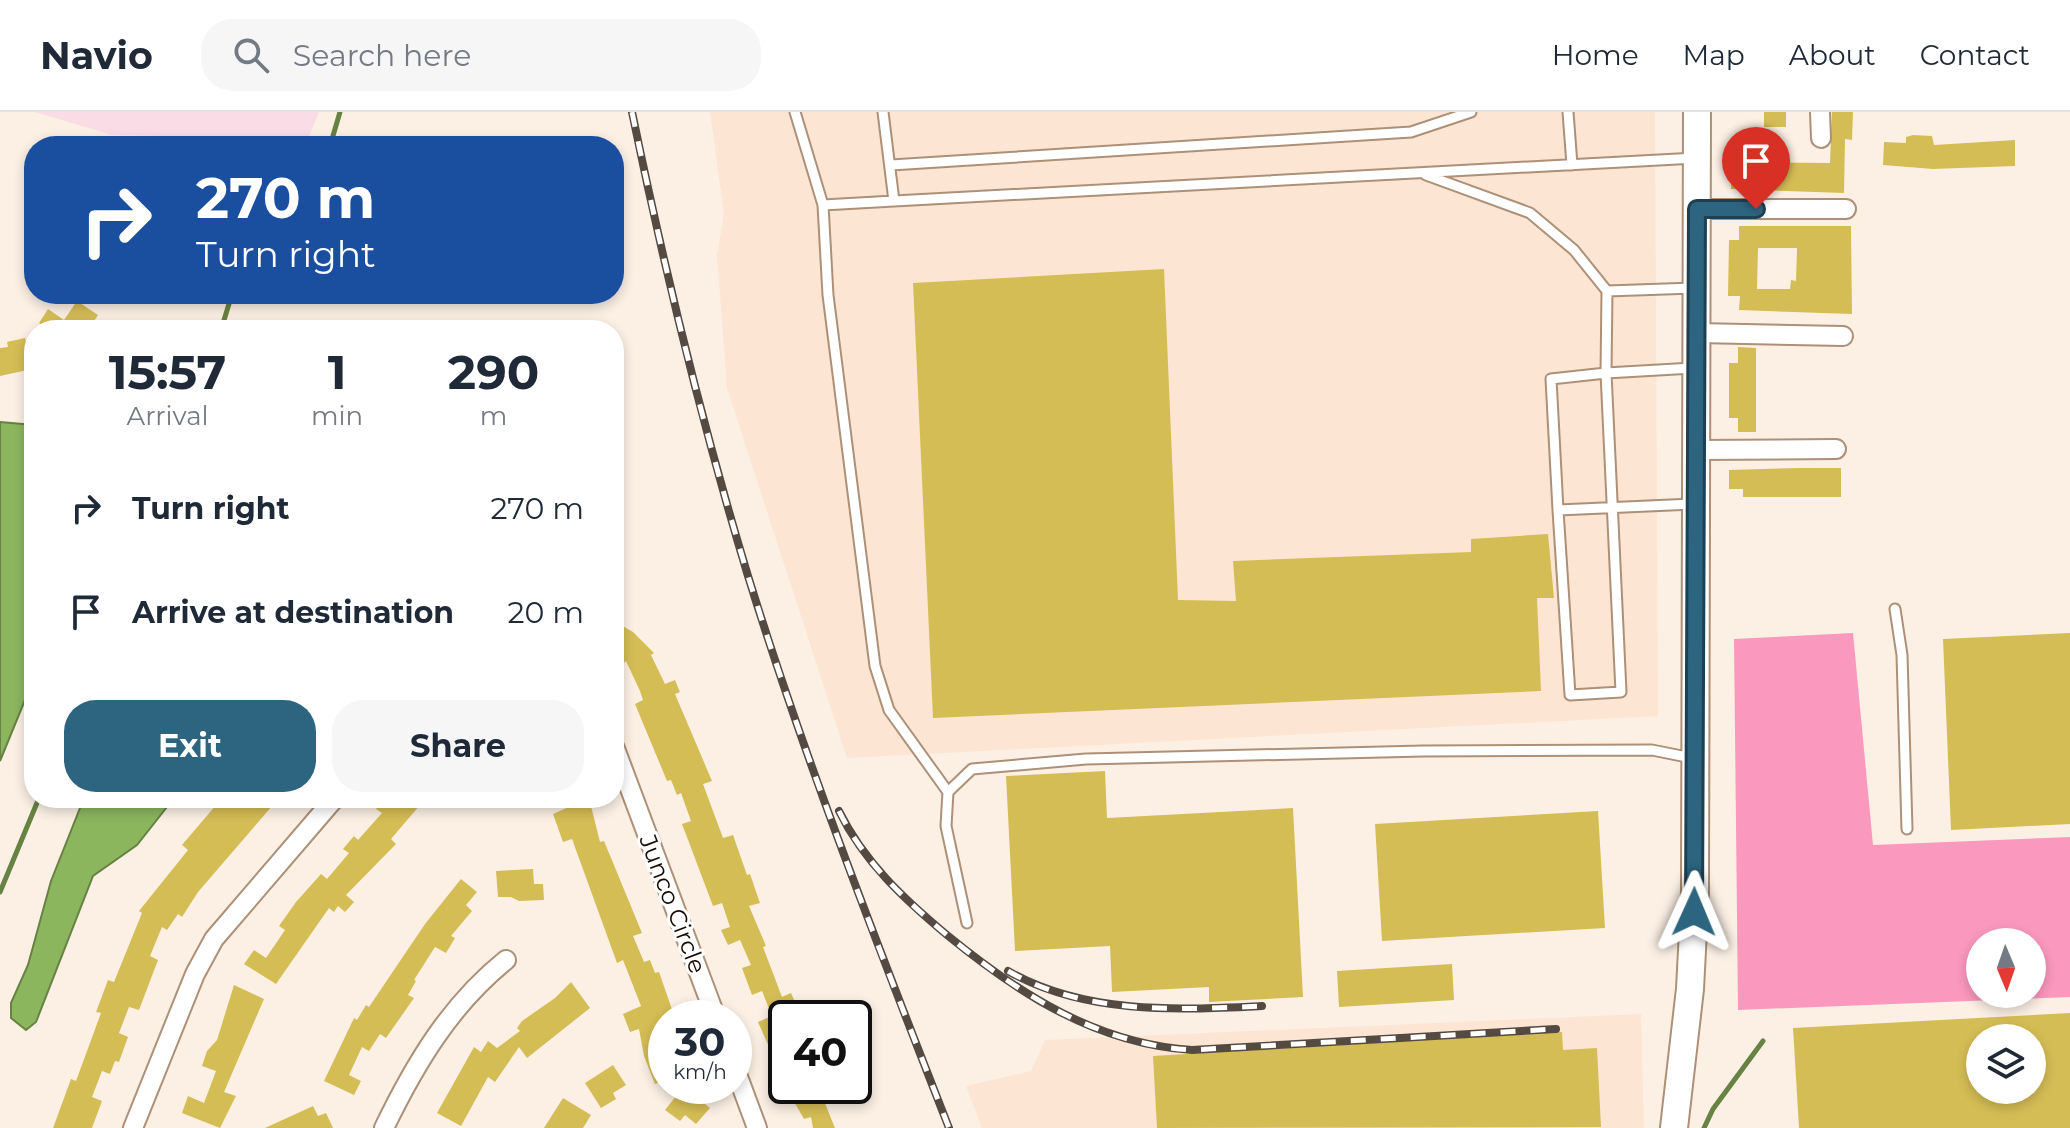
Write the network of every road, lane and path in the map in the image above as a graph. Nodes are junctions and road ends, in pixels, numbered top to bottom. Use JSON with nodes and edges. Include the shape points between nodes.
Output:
{"nodes":[{"id":1,"x":795,"y":112,"type":"edge"},
{"id":2,"x":883,"y":112,"type":"edge"},
{"id":3,"x":1471,"y":112,"type":"edge"},
{"id":4,"x":1568,"y":112,"type":"edge"},
{"id":5,"x":1697,"y":112,"type":"edge"},
{"id":6,"x":1820,"y":112,"type":"edge"},
{"id":7,"x":1821,"y":138,"type":"dead end"},
{"id":8,"x":1697,"y":158,"type":"junction"},
{"id":9,"x":891,"y":165,"type":"junction"},
{"id":10,"x":1572,"y":165,"type":"junction"},
{"id":11,"x":1421,"y":173,"type":"junction"},
{"id":12,"x":894,"y":201,"type":"junction"},
{"id":13,"x":823,"y":205,"type":"junction"},
{"id":14,"x":1697,"y":209,"type":"junction"},
{"id":15,"x":1846,"y":209,"type":"dead end"},
{"id":16,"x":1697,"y":287,"type":"junction"},
{"id":17,"x":1607,"y":291,"type":"junction"},
{"id":18,"x":1697,"y":333,"type":"junction"},
{"id":19,"x":1843,"y":336,"type":"dead end"},
{"id":20,"x":1697,"y":368,"type":"junction"},
{"id":21,"x":1606,"y":373,"type":"junction"},
{"id":22,"x":1836,"y":449,"type":"dead end"},
{"id":23,"x":1696,"y":450,"type":"junction"},
{"id":24,"x":1696,"y":504,"type":"junction"},
{"id":25,"x":1612,"y":509,"type":"junction"},
{"id":26,"x":1558,"y":510,"type":"junction"},
{"id":27,"x":1895,"y":609,"type":"dead end"},
{"id":28,"x":1695,"y":759,"type":"junction"},
{"id":29,"x":624,"y":773,"type":"edge"},
{"id":30,"x":948,"y":792,"type":"junction"},
{"id":31,"x":326,"y":808,"type":"edge"},
{"id":32,"x":1907,"y":829,"type":"dead end"},
{"id":33,"x":967,"y":923,"type":"dead end"},
{"id":34,"x":506,"y":960,"type":"dead end"},
{"id":35,"x":709,"y":1000,"type":"edge"},
{"id":36,"x":748,"y":1104,"type":"edge"},
{"id":37,"x":133,"y":1128,"type":"edge"},
{"id":38,"x":384,"y":1128,"type":"edge"},
{"id":39,"x":757,"y":1128,"type":"edge"},
{"id":40,"x":1674,"y":1128,"type":"edge"}],
"edges":[{"from":1,"to":13,"type":"lane"},
{"from":2,"to":9,"type":"lane"},
{"from":3,"to":9,"type":"lane","via":[[1397,134]]},
{"from":4,"to":10,"type":"lane"},
{"from":5,"to":8,"type":"street"},
{"from":6,"to":7,"type":"street"},
{"from":8,"to":10,"type":"lane"},
{"from":8,"to":14,"type":"street"},
{"from":9,"to":12,"type":"lane"},
{"from":10,"to":11,"type":"lane"},
{"from":11,"to":12,"type":"lane"},
{"from":11,"to":17,"type":"lane","via":[[1530,213],[1574,250]]},
{"from":12,"to":13,"type":"lane"},
{"from":13,"to":30,"type":"lane","via":[[828,295],[875,666],[889,710]]},
{"from":14,"to":15,"type":"street"},
{"from":14,"to":16,"type":"street"},
{"from":16,"to":17,"type":"lane"},
{"from":16,"to":18,"type":"street"},
{"from":17,"to":21,"type":"lane"},
{"from":18,"to":19,"type":"street"},
{"from":18,"to":20,"type":"street"},
{"from":20,"to":21,"type":"lane"},
{"from":20,"to":23,"type":"street"},
{"from":21,"to":25,"type":"lane"},
{"from":21,"to":26,"type":"lane","via":[[1551,379]]},
{"from":22,"to":23,"type":"street"},
{"from":23,"to":24,"type":"street"},
{"from":24,"to":25,"type":"lane"},
{"from":24,"to":28,"type":"street"},
{"from":25,"to":26,"type":"lane"},
{"from":25,"to":26,"type":"lane","via":[[1621,692],[1570,695]]},
{"from":27,"to":32,"type":"lane","via":[[1902,655]]},
{"from":28,"to":30,"type":"lane","via":[[1637,750],[1086,759],[972,769]]},
{"from":28,"to":40,"type":"street","via":[[1693,954]]},
{"from":29,"to":35,"type":"street","name":"Junco Circle"},
{"from":30,"to":33,"type":"lane","via":[[946,826]]},
{"from":31,"to":37,"type":"street","via":[[214,939]]},
{"from":34,"to":38,"type":"street","via":[[458,1004],[411,1073]]},
{"from":36,"to":39,"type":"street"}]}
